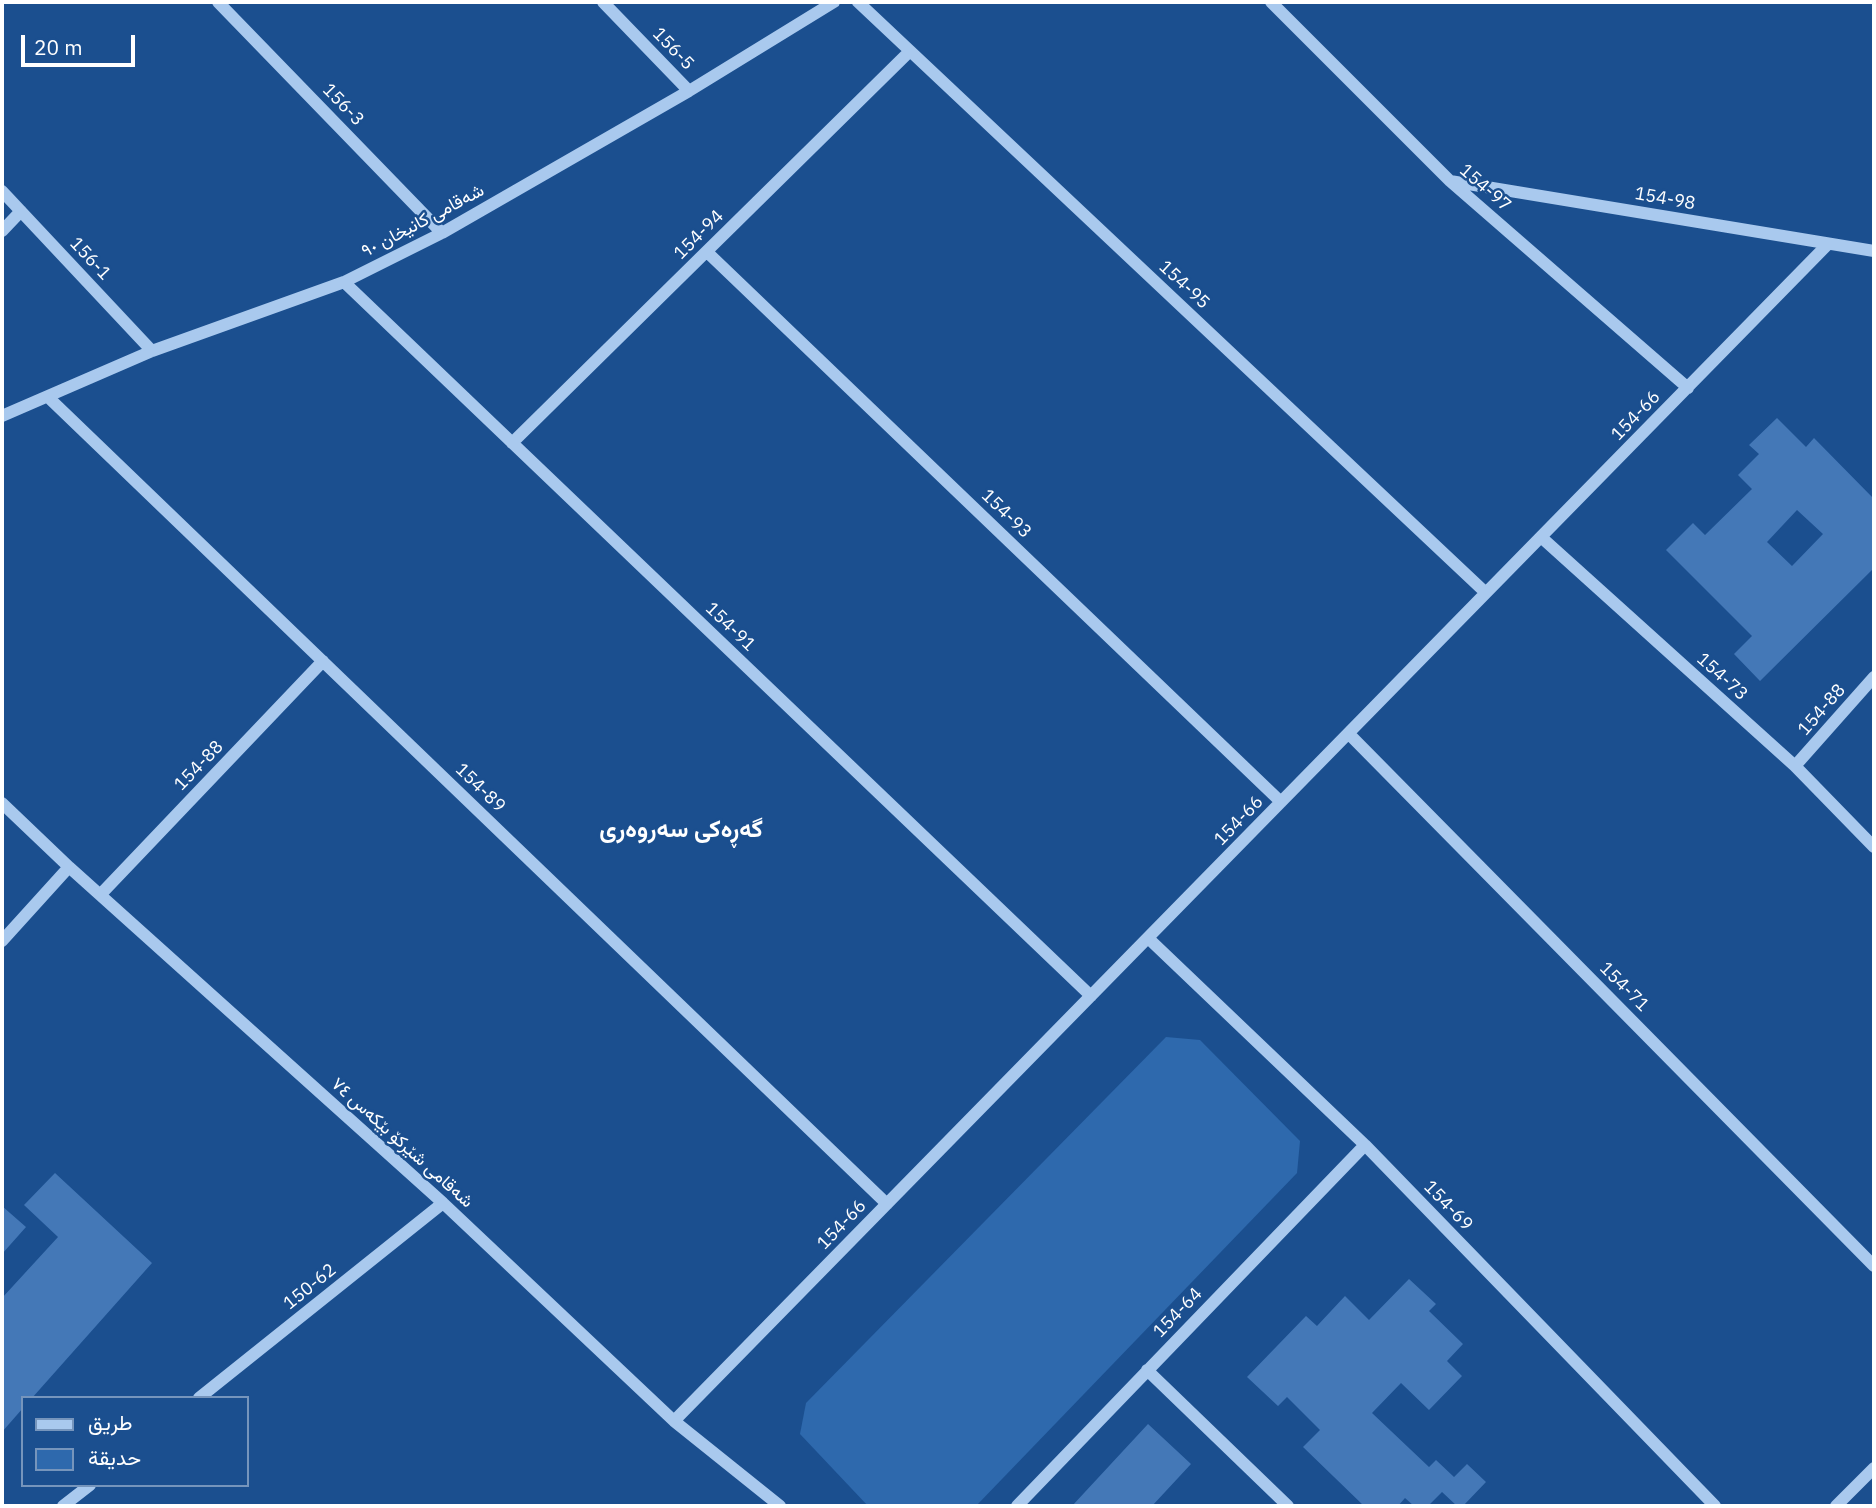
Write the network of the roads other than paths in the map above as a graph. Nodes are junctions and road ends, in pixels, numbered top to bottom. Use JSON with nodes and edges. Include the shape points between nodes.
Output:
{"nodes":[{"id":1,"x":218,"y":2,"type":"edge"},
{"id":2,"x":603,"y":2,"type":"edge"},
{"id":3,"x":834,"y":2,"type":"edge"},
{"id":4,"x":858,"y":2,"type":"edge"},
{"id":5,"x":1271,"y":2,"type":"edge"},
{"id":6,"x":909,"y":52,"type":"junction"},
{"id":7,"x":689,"y":91,"type":"junction"},
{"id":8,"x":1450,"y":181,"type":"junction"},
{"id":9,"x":2,"y":191,"type":"edge"},
{"id":10,"x":21,"y":211,"type":"junction"},
{"id":11,"x":2,"y":231,"type":"edge"},
{"id":12,"x":442,"y":233,"type":"junction"},
{"id":13,"x":1828,"y":244,"type":"junction"},
{"id":14,"x":1874,"y":251,"type":"edge"},
{"id":15,"x":707,"y":252,"type":"junction"},
{"id":16,"x":344,"y":282,"type":"junction"},
{"id":17,"x":152,"y":351,"type":"junction"},
{"id":18,"x":1688,"y":388,"type":"junction"},
{"id":19,"x":49,"y":397,"type":"junction"},
{"id":20,"x":2,"y":416,"type":"edge"},
{"id":21,"x":512,"y":443,"type":"junction"},
{"id":22,"x":1541,"y":537,"type":"junction"},
{"id":23,"x":1486,"y":593,"type":"junction"},
{"id":24,"x":323,"y":661,"type":"junction"},
{"id":25,"x":1874,"y":677,"type":"edge"},
{"id":26,"x":1349,"y":733,"type":"junction"},
{"id":27,"x":1795,"y":766,"type":"junction"},
{"id":28,"x":1281,"y":802,"type":"junction"},
{"id":29,"x":2,"y":803,"type":"edge"},
{"id":30,"x":1874,"y":847,"type":"edge"},
{"id":31,"x":69,"y":867,"type":"junction"},
{"id":32,"x":100,"y":895,"type":"junction"},
{"id":33,"x":1148,"y":938,"type":"junction"},
{"id":34,"x":2,"y":942,"type":"edge"},
{"id":35,"x":1091,"y":996,"type":"junction"},
{"id":36,"x":1364,"y":1145,"type":"junction"},
{"id":37,"x":443,"y":1203,"type":"junction"},
{"id":38,"x":887,"y":1204,"type":"junction"},
{"id":39,"x":1874,"y":1266,"type":"edge"},
{"id":40,"x":1147,"y":1370,"type":"junction"},
{"id":41,"x":202,"y":1396,"type":"edge"},
{"id":42,"x":674,"y":1421,"type":"junction"},
{"id":43,"x":1874,"y":1468,"type":"edge"},
{"id":44,"x":87,"y":1487,"type":"edge"},
{"id":45,"x":63,"y":1506,"type":"edge"},
{"id":46,"x":780,"y":1506,"type":"edge"},
{"id":47,"x":1017,"y":1506,"type":"edge"},
{"id":48,"x":1288,"y":1506,"type":"edge"},
{"id":49,"x":1715,"y":1506,"type":"edge"},
{"id":50,"x":1836,"y":1506,"type":"edge"}],
"edges":[{"from":1,"to":12,"type":"street","name":"156-3"},
{"from":2,"to":7,"type":"street","name":"156-5"},
{"from":3,"to":7,"type":"street","name":"شەقامی کانیخان ٩٠"},
{"from":4,"to":6,"type":"street","name":"154-95"},
{"from":5,"to":8,"type":"street","name":"154-97"},
{"from":6,"to":15,"type":"street","name":"154-94"},
{"from":6,"to":23,"type":"street","name":"154-95"},
{"from":7,"to":12,"type":"street","name":"شەقامی کانیخان ٩٠"},
{"from":8,"to":13,"type":"street","name":"154-98"},
{"from":8,"to":18,"type":"street","name":"154-97"},
{"from":9,"to":10,"type":"street","name":"156-1"},
{"from":10,"to":11,"type":"street"},
{"from":10,"to":17,"type":"street","name":"156-1"},
{"from":12,"to":16,"type":"street","name":"شەقامی کانیخان ٩٠"},
{"from":13,"to":14,"type":"street","name":"154-98"},
{"from":13,"to":18,"type":"street","name":"154-66"},
{"from":15,"to":21,"type":"street","name":"154-94"},
{"from":15,"to":28,"type":"street","name":"154-93"},
{"from":16,"to":17,"type":"street","name":"شەقامی کانیخان ٩٠"},
{"from":16,"to":21,"type":"street","name":"154-91"},
{"from":17,"to":19,"type":"street","name":"شەقامی کانیخان ٩٠"},
{"from":18,"to":22,"type":"street","name":"154-66"},
{"from":19,"to":20,"type":"street","name":"شەقامی کانیخان ٩٠"},
{"from":19,"to":24,"type":"street","name":"154-89"},
{"from":21,"to":35,"type":"street","name":"154-91"},
{"from":22,"to":23,"type":"street","name":"154-66"},
{"from":22,"to":27,"type":"street","name":"154-73"},
{"from":23,"to":26,"type":"street","name":"154-66"},
{"from":24,"to":32,"type":"street","name":"154-88"},
{"from":24,"to":38,"type":"street","name":"154-89"},
{"from":25,"to":27,"type":"street","name":"154-88"},
{"from":26,"to":28,"type":"street","name":"154-66"},
{"from":26,"to":39,"type":"street","name":"154-71"},
{"from":27,"to":30,"type":"street","name":"154-73"},
{"from":28,"to":33,"type":"street","name":"154-66"},
{"from":29,"to":31,"type":"street","name":"شەقامی شێرکۆ بێکەس ٧٤"},
{"from":31,"to":32,"type":"street","name":"شەقامی شێرکۆ بێکەس ٧٤"},
{"from":31,"to":34,"type":"street"},
{"from":32,"to":37,"type":"street","name":"شەقامی شێرکۆ بێکەس ٧٤"},
{"from":33,"to":35,"type":"street","name":"154-66"},
{"from":33,"to":36,"type":"street","name":"154-69"},
{"from":35,"to":38,"type":"street","name":"154-66"},
{"from":36,"to":40,"type":"street","name":"154-64"},
{"from":36,"to":49,"type":"street","name":"154-69"},
{"from":37,"to":41,"type":"street","name":"150-62"},
{"from":37,"to":42,"type":"street","name":"شەقامی شێرکۆ بێکەس ٧٤"},
{"from":38,"to":42,"type":"street","name":"154-66"},
{"from":40,"to":47,"type":"street","name":"154-64"},
{"from":40,"to":48,"type":"street"},
{"from":42,"to":46,"type":"street","name":"شەقامی شێرکۆ بێکەس ٧٤"},
{"from":43,"to":50,"type":"street"},
{"from":44,"to":45,"type":"street"}]}
